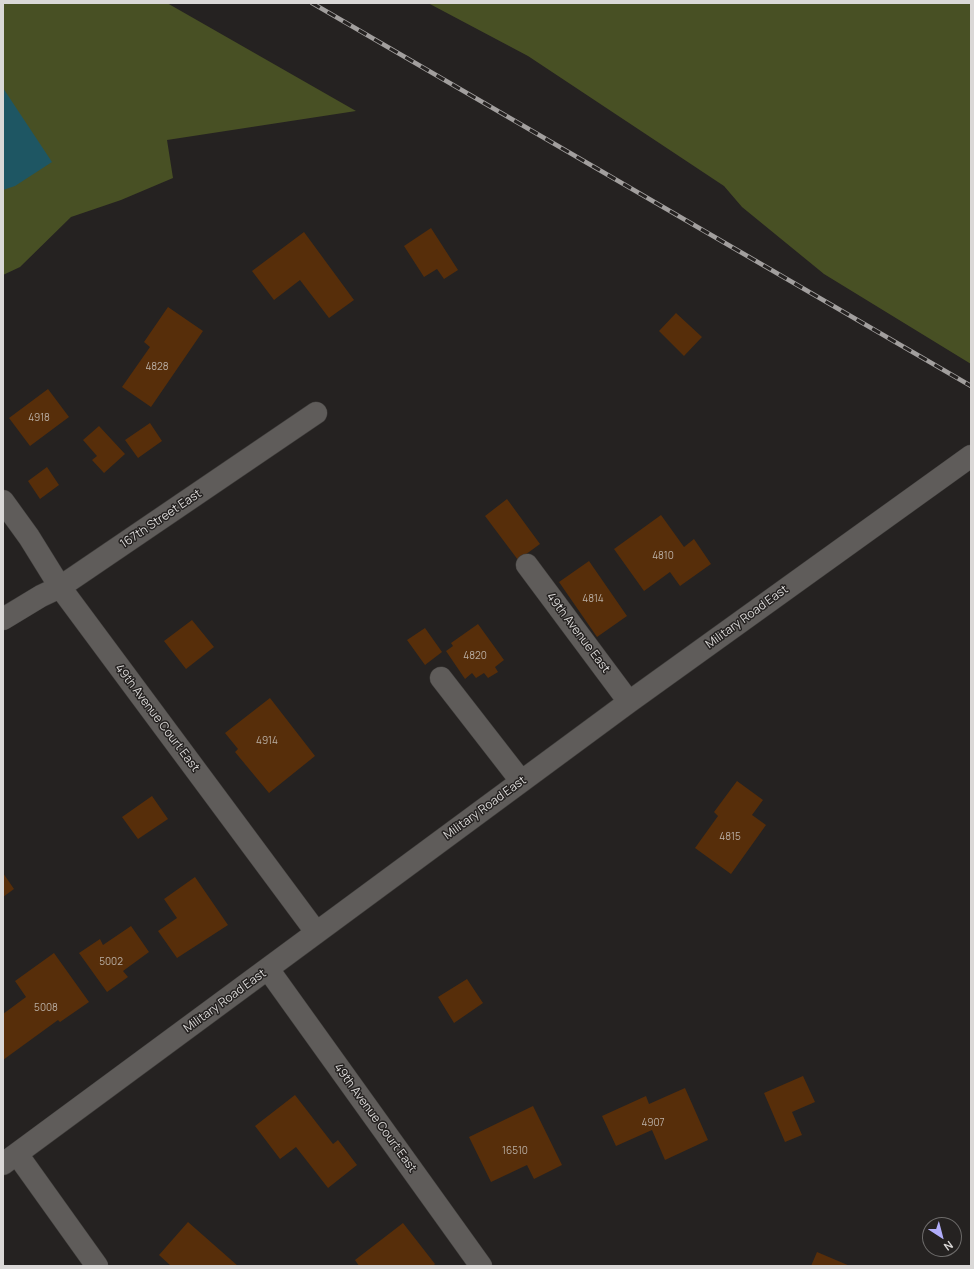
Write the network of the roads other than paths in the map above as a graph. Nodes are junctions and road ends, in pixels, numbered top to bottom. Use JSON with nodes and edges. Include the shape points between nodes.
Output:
{"nodes":[{"id":1,"x":316,"y":414,"type":"dead end"},
{"id":2,"x":971,"y":456,"type":"edge"},
{"id":3,"x":3,"y":501,"type":"edge"},
{"id":4,"x":527,"y":565,"type":"dead end"},
{"id":5,"x":60,"y":587,"type":"junction"},
{"id":6,"x":3,"y":620,"type":"edge"},
{"id":7,"x":441,"y":678,"type":"dead end"},
{"id":8,"x":629,"y":702,"type":"junction"},
{"id":9,"x":521,"y":781,"type":"junction"},
{"id":10,"x":316,"y":932,"type":"junction"},
{"id":11,"x":268,"y":969,"type":"junction"},
{"id":12,"x":10,"y":1159,"type":"edge"},
{"id":13,"x":98,"y":1266,"type":"edge"},
{"id":14,"x":482,"y":1266,"type":"edge"}],
"edges":[{"from":1,"to":5,"type":"street","name":"167th Street East"},
{"from":2,"to":8,"type":"street","name":"Military Road East"},
{"from":3,"to":5,"type":"street","name":"49th Avenue Court East"},
{"from":4,"to":8,"type":"street","name":"49th Avenue East"},
{"from":5,"to":6,"type":"street","name":"167th Street East"},
{"from":5,"to":10,"type":"street","name":"49th Avenue Court East"},
{"from":7,"to":9,"type":"street"},
{"from":8,"to":9,"type":"street","name":"Military Road East"},
{"from":9,"to":10,"type":"street","name":"Military Road East"},
{"from":10,"to":11,"type":"street","name":"Military Road East"},
{"from":11,"to":12,"type":"street","name":"Military Road East"},
{"from":11,"to":14,"type":"street","name":"49th Avenue Court East"},
{"from":12,"to":13,"type":"street"}]}
